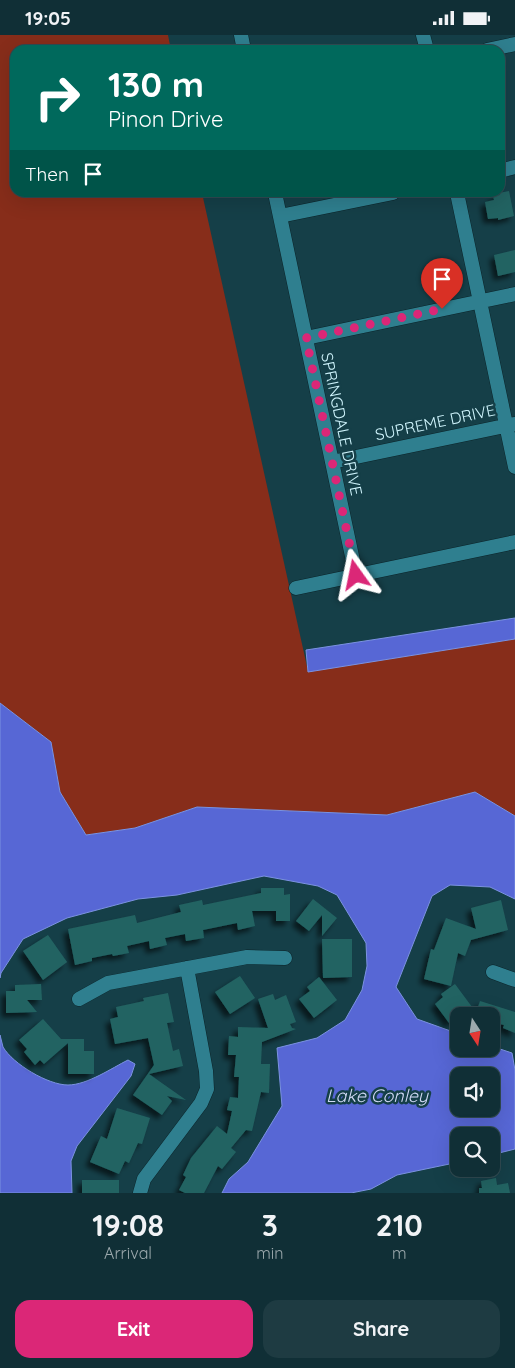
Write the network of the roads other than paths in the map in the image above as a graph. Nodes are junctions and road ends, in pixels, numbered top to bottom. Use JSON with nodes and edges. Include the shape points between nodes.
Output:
{"nodes":[{"id":1,"x":276,"y":197,"type":"edge"},
{"id":2,"x":373,"y":197,"type":"edge"},
{"id":3,"x":458,"y":197,"type":"edge"},
{"id":4,"x":280,"y":216,"type":"junction"},
{"id":5,"x":515,"y":294,"type":"edge"},
{"id":6,"x":480,"y":301,"type":"junction"},
{"id":7,"x":306,"y":338,"type":"junction"},
{"id":8,"x":510,"y":425,"type":"edge"},
{"id":9,"x":332,"y":462,"type":"junction"},
{"id":10,"x":515,"y":467,"type":"edge"},
{"id":11,"x":515,"y":542,"type":"edge"},
{"id":12,"x":356,"y":575,"type":"junction"},
{"id":13,"x":296,"y":587,"type":"dead end"},
{"id":14,"x":285,"y":958,"type":"dead end"},
{"id":15,"x":187,"y":968,"type":"junction"},
{"id":16,"x":493,"y":972,"type":"dead end"},
{"id":17,"x":515,"y":980,"type":"edge"},
{"id":18,"x":79,"y":999,"type":"dead end"},
{"id":19,"x":140,"y":1193,"type":"edge"}],
"edges":[{"from":1,"to":4,"type":"street","name":"SPRINGDALE DRIVE"},
{"from":2,"to":4,"type":"street"},
{"from":3,"to":6,"type":"street"},
{"from":4,"to":7,"type":"street","name":"SPRINGDALE DRIVE"},
{"from":5,"to":6,"type":"street"},
{"from":6,"to":7,"type":"street"},
{"from":6,"to":8,"type":"street"},
{"from":7,"to":9,"type":"street","name":"SPRINGDALE DRIVE"},
{"from":8,"to":9,"type":"street","name":"SUPREME DRIVE"},
{"from":8,"to":10,"type":"street"},
{"from":9,"to":12,"type":"street","name":"SPRINGDALE DRIVE"},
{"from":11,"to":12,"type":"street"},
{"from":12,"to":13,"type":"street"},
{"from":14,"to":15,"type":"street","via":[[247,957]]},
{"from":15,"to":18,"type":"street","via":[[108,983]]},
{"from":15,"to":19,"type":"street","via":[[207,1089],[201,1103],[144,1179]]},
{"from":16,"to":17,"type":"street"}]}
